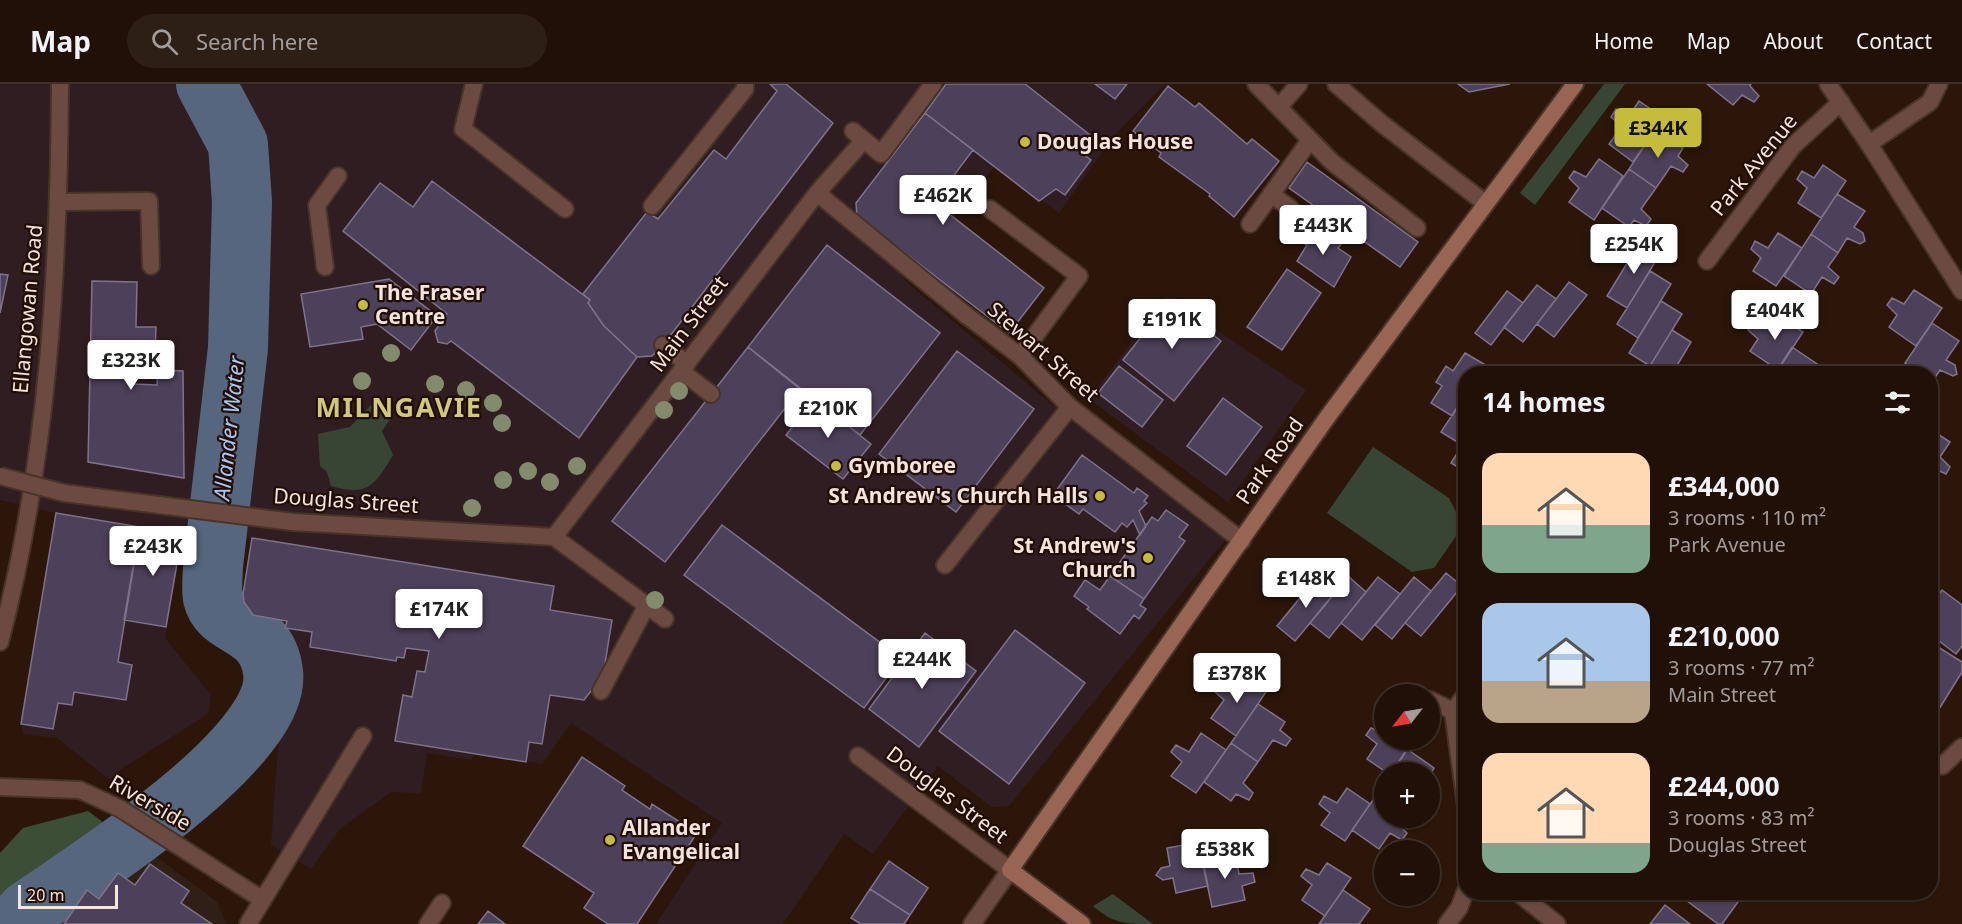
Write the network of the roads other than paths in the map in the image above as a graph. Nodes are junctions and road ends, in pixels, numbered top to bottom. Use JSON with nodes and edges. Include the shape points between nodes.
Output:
{"nodes":[{"id":1,"x":60,"y":84,"type":"edge"},
{"id":2,"x":474,"y":84,"type":"edge"},
{"id":3,"x":745,"y":84,"type":"edge"},
{"id":4,"x":933,"y":84,"type":"edge"},
{"id":5,"x":1256,"y":84,"type":"edge"},
{"id":6,"x":1299,"y":84,"type":"edge"},
{"id":7,"x":1336,"y":84,"type":"edge"},
{"id":8,"x":1575,"y":84,"type":"edge"},
{"id":9,"x":1828,"y":84,"type":"edge"},
{"id":10,"x":1939,"y":84,"type":"edge"},
{"id":11,"x":1841,"y":102,"type":"junction"},
{"id":12,"x":1278,"y":107,"type":"junction"},
{"id":13,"x":1310,"y":140,"type":"junction"},
{"id":14,"x":1869,"y":144,"type":"junction"},
{"id":15,"x":338,"y":176,"type":"dead end"},
{"id":16,"x":817,"y":193,"type":"junction"},
{"id":17,"x":1271,"y":194,"type":"junction"},
{"id":18,"x":59,"y":202,"type":"junction"},
{"id":19,"x":1485,"y":203,"type":"junction"},
{"id":20,"x":652,"y":206,"type":"dead end"},
{"id":21,"x":565,"y":208,"type":"dead end"},
{"id":22,"x":1291,"y":208,"type":"dead end"},
{"id":23,"x":990,"y":209,"type":"dead end"},
{"id":24,"x":1250,"y":224,"type":"dead end"},
{"id":25,"x":1417,"y":228,"type":"dead end"},
{"id":26,"x":1707,"y":261,"type":"dead end"},
{"id":27,"x":151,"y":267,"type":"dead end"},
{"id":28,"x":325,"y":267,"type":"dead end"},
{"id":29,"x":1962,"y":291,"type":"edge"},
{"id":30,"x":663,"y":345,"type":"dead end"},
{"id":31,"x":1020,"y":356,"type":"junction"},
{"id":32,"x":684,"y":367,"type":"junction"},
{"id":33,"x":711,"y":394,"type":"dead end"},
{"id":34,"x":1071,"y":407,"type":"junction"},
{"id":35,"x":0,"y":477,"type":"edge"},
{"id":36,"x":554,"y":537,"type":"junction"},
{"id":37,"x":1242,"y":541,"type":"junction"},
{"id":38,"x":945,"y":565,"type":"dead end"},
{"id":39,"x":647,"y":605,"type":"junction"},
{"id":40,"x":665,"y":619,"type":"dead end"},
{"id":41,"x":0,"y":642,"type":"edge"},
{"id":42,"x":601,"y":691,"type":"dead end"},
{"id":43,"x":1458,"y":704,"type":"edge"},
{"id":44,"x":1440,"y":705,"type":"edge"},
{"id":45,"x":1453,"y":711,"type":"junction"},
{"id":46,"x":363,"y":736,"type":"dead end"},
{"id":47,"x":1962,"y":747,"type":"edge"},
{"id":48,"x":1458,"y":748,"type":"edge"},
{"id":49,"x":858,"y":756,"type":"dead end"},
{"id":50,"x":1942,"y":766,"type":"dead end"},
{"id":51,"x":0,"y":787,"type":"edge"},
{"id":52,"x":1010,"y":870,"type":"junction"},
{"id":53,"x":263,"y":900,"type":"junction"},
{"id":54,"x":1462,"y":900,"type":"edge"},
{"id":55,"x":1527,"y":900,"type":"edge"},
{"id":56,"x":442,"y":903,"type":"dead end"},
{"id":57,"x":248,"y":924,"type":"edge"},
{"id":58,"x":428,"y":924,"type":"edge"},
{"id":59,"x":972,"y":924,"type":"edge"},
{"id":60,"x":1082,"y":924,"type":"edge"},
{"id":61,"x":1446,"y":924,"type":"edge"},
{"id":62,"x":1557,"y":924,"type":"edge"}],
"edges":[{"from":1,"to":18,"type":"street","name":"Ellangowan Road"},
{"from":2,"to":21,"type":"street","via":[[463,129]]},
{"from":3,"to":20,"type":"street","via":[[745,89]]},
{"from":4,"to":16,"type":"street","name":"Main Street","via":[[881,154],[858,136]]},
{"from":5,"to":12,"type":"street"},
{"from":6,"to":12,"type":"street"},
{"from":7,"to":19,"type":"street"},
{"from":8,"to":19,"type":"main road","name":"Park Road"},
{"from":9,"to":11,"type":"street"},
{"from":10,"to":14,"type":"street","via":[[1930,102]]},
{"from":11,"to":14,"type":"street"},
{"from":11,"to":26,"type":"street","name":"Park Avenue","via":[[1793,146]]},
{"from":12,"to":13,"type":"street"},
{"from":13,"to":17,"type":"street"},
{"from":13,"to":25,"type":"street","via":[[1332,162]]},
{"from":14,"to":29,"type":"street"},
{"from":15,"to":28,"type":"street","via":[[317,205]]},
{"from":16,"to":31,"type":"street","name":"Stewart Street"},
{"from":16,"to":32,"type":"street","name":"Main Street"},
{"from":17,"to":22,"type":"street"},
{"from":17,"to":24,"type":"street"},
{"from":18,"to":27,"type":"street","via":[[149,201]]},
{"from":18,"to":41,"type":"street","name":"Ellangowan Road","via":[[54,311],[37,447],[15,584]]},
{"from":19,"to":37,"type":"main road","name":"Park Road","via":[[1326,419]]},
{"from":23,"to":31,"type":"street","via":[[1079,276]]},
{"from":30,"to":32,"type":"street"},
{"from":31,"to":34,"type":"street","name":"Stewart Street"},
{"from":32,"to":33,"type":"street"},
{"from":32,"to":36,"type":"street","name":"Main Street"},
{"from":34,"to":37,"type":"street","name":"Stewart Street"},
{"from":34,"to":38,"type":"street"},
{"from":35,"to":36,"type":"street","name":"Douglas Street","bridge":true,"via":[[64,493],[293,522]]},
{"from":36,"to":39,"type":"street"},
{"from":37,"to":52,"type":"main road","name":"Park Road"},
{"from":39,"to":40,"type":"street"},
{"from":39,"to":42,"type":"street"},
{"from":43,"to":45,"type":"street"},
{"from":44,"to":45,"type":"street"},
{"from":45,"to":48,"type":"street"},
{"from":46,"to":53,"type":"street"},
{"from":47,"to":50,"type":"street"},
{"from":49,"to":52,"type":"street","name":"Douglas Street"},
{"from":51,"to":53,"type":"street","name":"Riverside","via":[[80,790],[122,808]]},
{"from":52,"to":59,"type":"street"},
{"from":52,"to":60,"type":"main road"},
{"from":53,"to":57,"type":"street"},
{"from":54,"to":61,"type":"street"},
{"from":55,"to":62,"type":"street"},
{"from":56,"to":58,"type":"street"}]}
